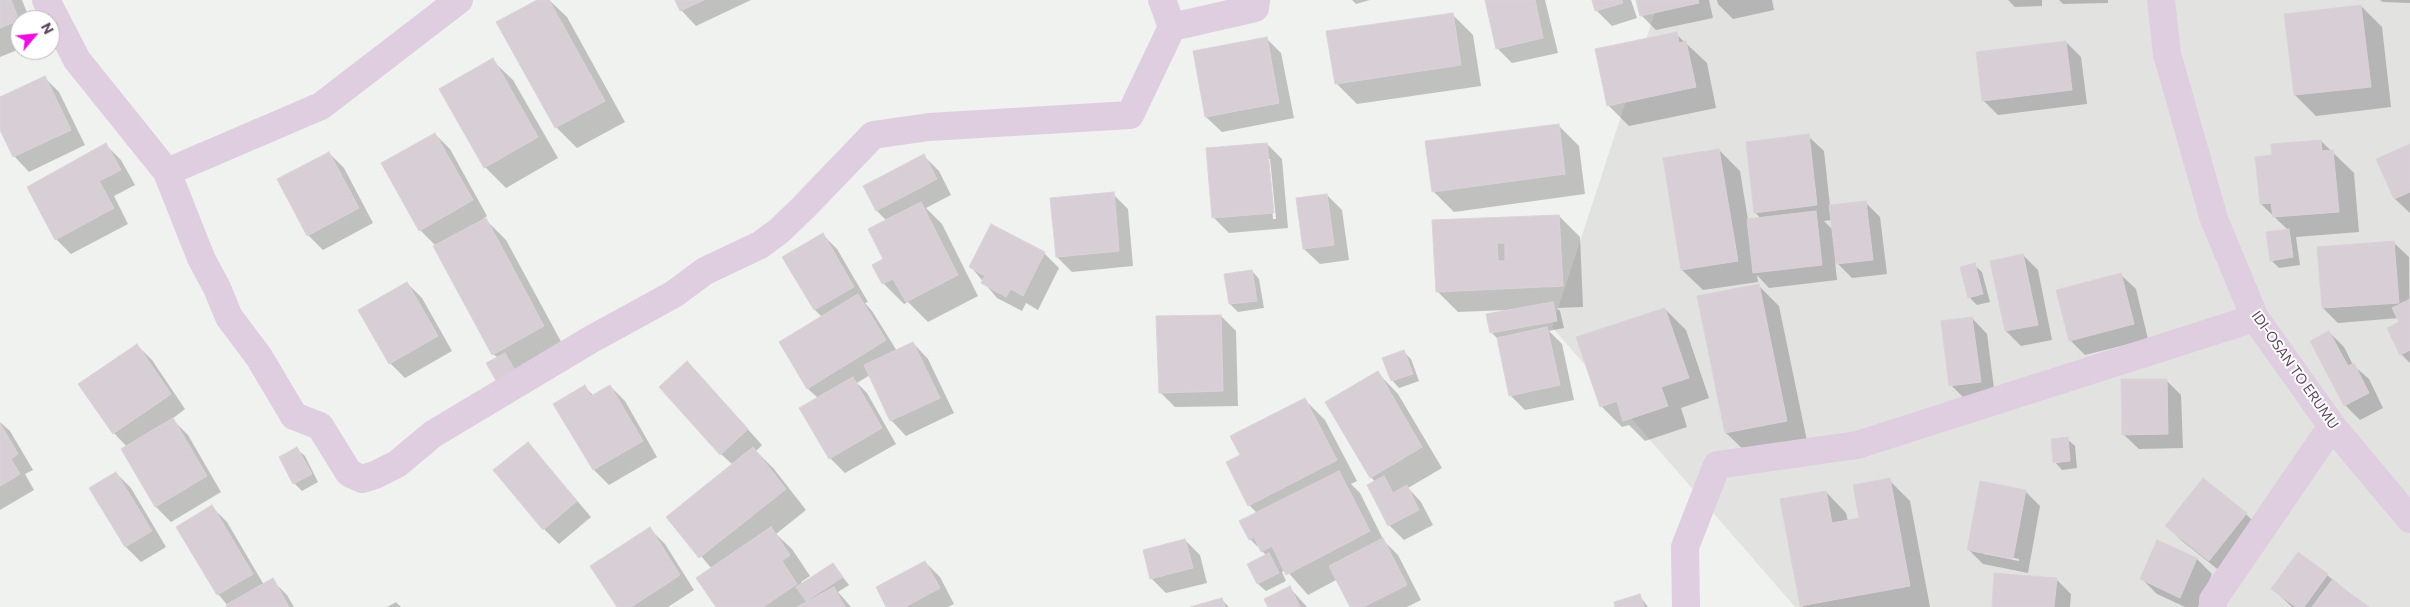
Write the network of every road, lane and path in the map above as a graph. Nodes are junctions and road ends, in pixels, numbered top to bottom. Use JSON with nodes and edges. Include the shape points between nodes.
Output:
{"nodes":[{"id":1,"x":46,"y":0,"type":"edge"},
{"id":2,"x":459,"y":0,"type":"edge"},
{"id":3,"x":1162,"y":0,"type":"edge"},
{"id":4,"x":1256,"y":0,"type":"edge"},
{"id":5,"x":2161,"y":0,"type":"edge"},
{"id":6,"x":1172,"y":27,"type":"junction"},
{"id":7,"x":167,"y":172,"type":"junction"},
{"id":8,"x":2255,"y":318,"type":"junction"},
{"id":9,"x":2332,"y":426,"type":"junction"},
{"id":10,"x":2410,"y":519,"type":"edge"},
{"id":11,"x":1686,"y":607,"type":"edge"},
{"id":12,"x":2213,"y":607,"type":"edge"}],
"edges":[{"from":1,"to":7,"type":"street","via":[[77,60]]},
{"from":2,"to":7,"type":"street","via":[[321,106]]},
{"from":3,"to":6,"type":"street"},
{"from":4,"to":6,"type":"street","via":[[1254,8]]},
{"from":5,"to":8,"type":"street","name":"IDI-OSAN TO ERUMU","via":[[2167,54],[2214,219]]},
{"from":6,"to":7,"type":"street","via":[[1130,115],[929,127],[873,135],[804,207],[760,245],[705,271],[674,294],[433,434],[397,464],[362,479],[348,473],[320,426],[294,416],[264,365],[229,317],[201,258]]},
{"from":8,"to":9,"type":"street","name":"IDI-OSAN TO ERUMU"},
{"from":8,"to":11,"type":"street","via":[[1857,445],[1717,465],[1684,547]]},
{"from":9,"to":10,"type":"street","name":"IDI-OSAN TO ERUMU"},
{"from":9,"to":12,"type":"street","via":[[2212,600]]}]}
